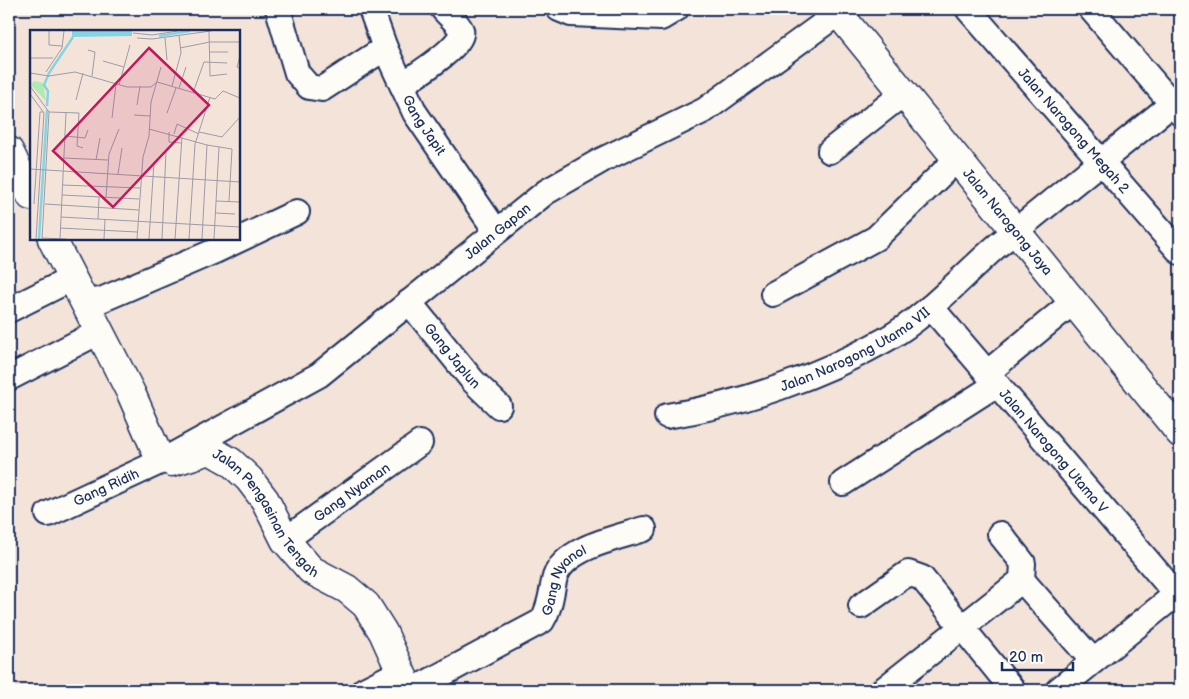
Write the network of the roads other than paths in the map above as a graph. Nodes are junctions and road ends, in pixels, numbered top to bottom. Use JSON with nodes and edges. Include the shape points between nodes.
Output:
{"nodes":[{"id":1,"x":278,"y":9,"type":"edge"},
{"id":2,"x":371,"y":9,"type":"edge"},
{"id":3,"x":444,"y":9,"type":"edge"},
{"id":4,"x":558,"y":9,"type":"edge"},
{"id":5,"x":676,"y":9,"type":"edge"},
{"id":6,"x":968,"y":9,"type":"edge"},
{"id":7,"x":1091,"y":9,"type":"edge"},
{"id":8,"x":839,"y":10,"type":"edge"},
{"id":9,"x":385,"y":48,"type":"junction"},
{"id":10,"x":402,"y":85,"type":"junction"},
{"id":11,"x":904,"y":93,"type":"junction"},
{"id":12,"x":1176,"y":109,"type":"edge"},
{"id":13,"x":830,"y":151,"type":"dead end"},
{"id":14,"x":957,"y":159,"type":"junction"},
{"id":15,"x":1102,"y":160,"type":"junction"},
{"id":16,"x":12,"y":164,"type":"edge"},
{"id":17,"x":30,"y":194,"type":"edge"},
{"id":18,"x":297,"y":212,"type":"dead end"},
{"id":19,"x":496,"y":231,"type":"junction"},
{"id":20,"x":1016,"y":232,"type":"junction"},
{"id":21,"x":240,"y":239,"type":"edge"},
{"id":22,"x":53,"y":240,"type":"edge"},
{"id":23,"x":238,"y":240,"type":"edge"},
{"id":24,"x":1180,"y":252,"type":"edge"},
{"id":25,"x":78,"y":290,"type":"junction"},
{"id":26,"x":772,"y":294,"type":"dead end"},
{"id":27,"x":409,"y":302,"type":"junction"},
{"id":28,"x":1073,"y":302,"type":"junction"},
{"id":29,"x":931,"y":307,"type":"junction"},
{"id":30,"x":9,"y":310,"type":"edge"},
{"id":31,"x":100,"y":332,"type":"junction"},
{"id":32,"x":9,"y":378,"type":"edge"},
{"id":33,"x":992,"y":378,"type":"junction"},
{"id":34,"x":499,"y":406,"type":"dead end"},
{"id":35,"x":667,"y":416,"type":"dead end"},
{"id":36,"x":1180,"y":433,"type":"edge"},
{"id":37,"x":420,"y":443,"type":"dead end"},
{"id":38,"x":164,"y":460,"type":"junction"},
{"id":39,"x":843,"y":483,"type":"dead end"},
{"id":40,"x":48,"y":514,"type":"dead end"},
{"id":41,"x":644,"y":529,"type":"dead end"},
{"id":42,"x":1000,"y":534,"type":"dead end"},
{"id":43,"x":285,"y":540,"type":"junction"},
{"id":44,"x":1022,"y":580,"type":"junction"},
{"id":45,"x":1178,"y":592,"type":"edge"},
{"id":46,"x":861,"y":606,"type":"dead end"},
{"id":47,"x":962,"y":628,"type":"junction"},
{"id":48,"x":1093,"y":661,"type":"junction"},
{"id":49,"x":407,"y":684,"type":"edge"},
{"id":50,"x":364,"y":690,"type":"edge"},
{"id":51,"x":883,"y":690,"type":"edge"},
{"id":52,"x":1013,"y":690,"type":"edge"},
{"id":53,"x":1058,"y":690,"type":"edge"}],
"edges":[{"from":1,"to":9,"type":"street","via":[[297,73],[310,87],[322,88]]},
{"from":2,"to":9,"type":"street","name":"Gang Japit"},
{"from":3,"to":10,"type":"street","via":[[461,31],[461,38]]},
{"from":4,"to":5,"type":"street","via":[[572,14],[661,18]]},
{"from":6,"to":15,"type":"street","name":"Jalan Narogong Megah 2"},
{"from":7,"to":12,"type":"street"},
{"from":8,"to":11,"type":"street","name":"Jalan Narogong Jaya"},
{"from":8,"to":19,"type":"street","name":"Jalan Gapan","via":[[705,110],[554,187]]},
{"from":9,"to":10,"type":"street","name":"Gang Japit"},
{"from":10,"to":19,"type":"street","name":"Gang Japit","via":[[415,113]]},
{"from":11,"to":13,"type":"street"},
{"from":11,"to":14,"type":"street","name":"Jalan Narogong Jaya"},
{"from":12,"to":15,"type":"street","name":"Jalan Narogong Utama VII"},
{"from":14,"to":20,"type":"street","name":"Jalan Narogong Jaya"},
{"from":14,"to":26,"type":"street","via":[[876,238]]},
{"from":15,"to":20,"type":"street","name":"Jalan Narogong Utama VII"},
{"from":15,"to":24,"type":"street","name":"Jalan Narogong Megah 2"},
{"from":16,"to":17,"type":"street"},
{"from":18,"to":21,"type":"street"},
{"from":19,"to":27,"type":"street","name":"Jalan Gapan"},
{"from":20,"to":28,"type":"street","name":"Jalan Narogong Jaya"},
{"from":20,"to":29,"type":"street","name":"Jalan Narogong Utama VII"},
{"from":22,"to":25,"type":"street"},
{"from":23,"to":25,"type":"street","via":[[101,300]]},
{"from":25,"to":30,"type":"street"},
{"from":25,"to":31,"type":"street"},
{"from":27,"to":34,"type":"street","name":"Gang Japlun","via":[[473,382]]},
{"from":27,"to":38,"type":"street","name":"Jalan Gapan","via":[[319,375]]},
{"from":28,"to":33,"type":"street"},
{"from":28,"to":36,"type":"street","name":"Jalan Narogong Jaya"},
{"from":29,"to":33,"type":"street","name":"Jalan Narogong Utama V"},
{"from":29,"to":35,"type":"street","name":"Jalan Narogong Utama VII","via":[[886,340],[840,362],[758,395],[706,410]]},
{"from":31,"to":32,"type":"street"},
{"from":31,"to":38,"type":"street","via":[[158,455]]},
{"from":33,"to":39,"type":"street"},
{"from":33,"to":45,"type":"street","name":"Jalan Narogong Utama V","via":[[1080,484]]},
{"from":37,"to":43,"type":"street","name":"Gang Nyaman"},
{"from":38,"to":40,"type":"street","name":"Gang Ridih"},
{"from":38,"to":43,"type":"street","name":"Jalan Pengasinan Tengah","via":[[172,462],[210,450],[231,462],[265,500]]},
{"from":41,"to":49,"type":"street","name":"Gang Nyanol","via":[[577,552],[564,563],[556,575],[549,611],[542,621]]},
{"from":42,"to":44,"type":"street","via":[[1023,563]]},
{"from":43,"to":49,"type":"street","name":"Jalan Pengasinan Tengah","via":[[311,570],[347,589],[366,605],[383,632]]},
{"from":44,"to":47,"type":"street"},
{"from":44,"to":48,"type":"street"},
{"from":45,"to":48,"type":"street"},
{"from":46,"to":47,"type":"street","via":[[908,573],[922,578]]},
{"from":47,"to":51,"type":"street"},
{"from":47,"to":52,"type":"street"},
{"from":48,"to":53,"type":"street"},
{"from":49,"to":50,"type":"street","name":"Gang Nyanol"}]}
